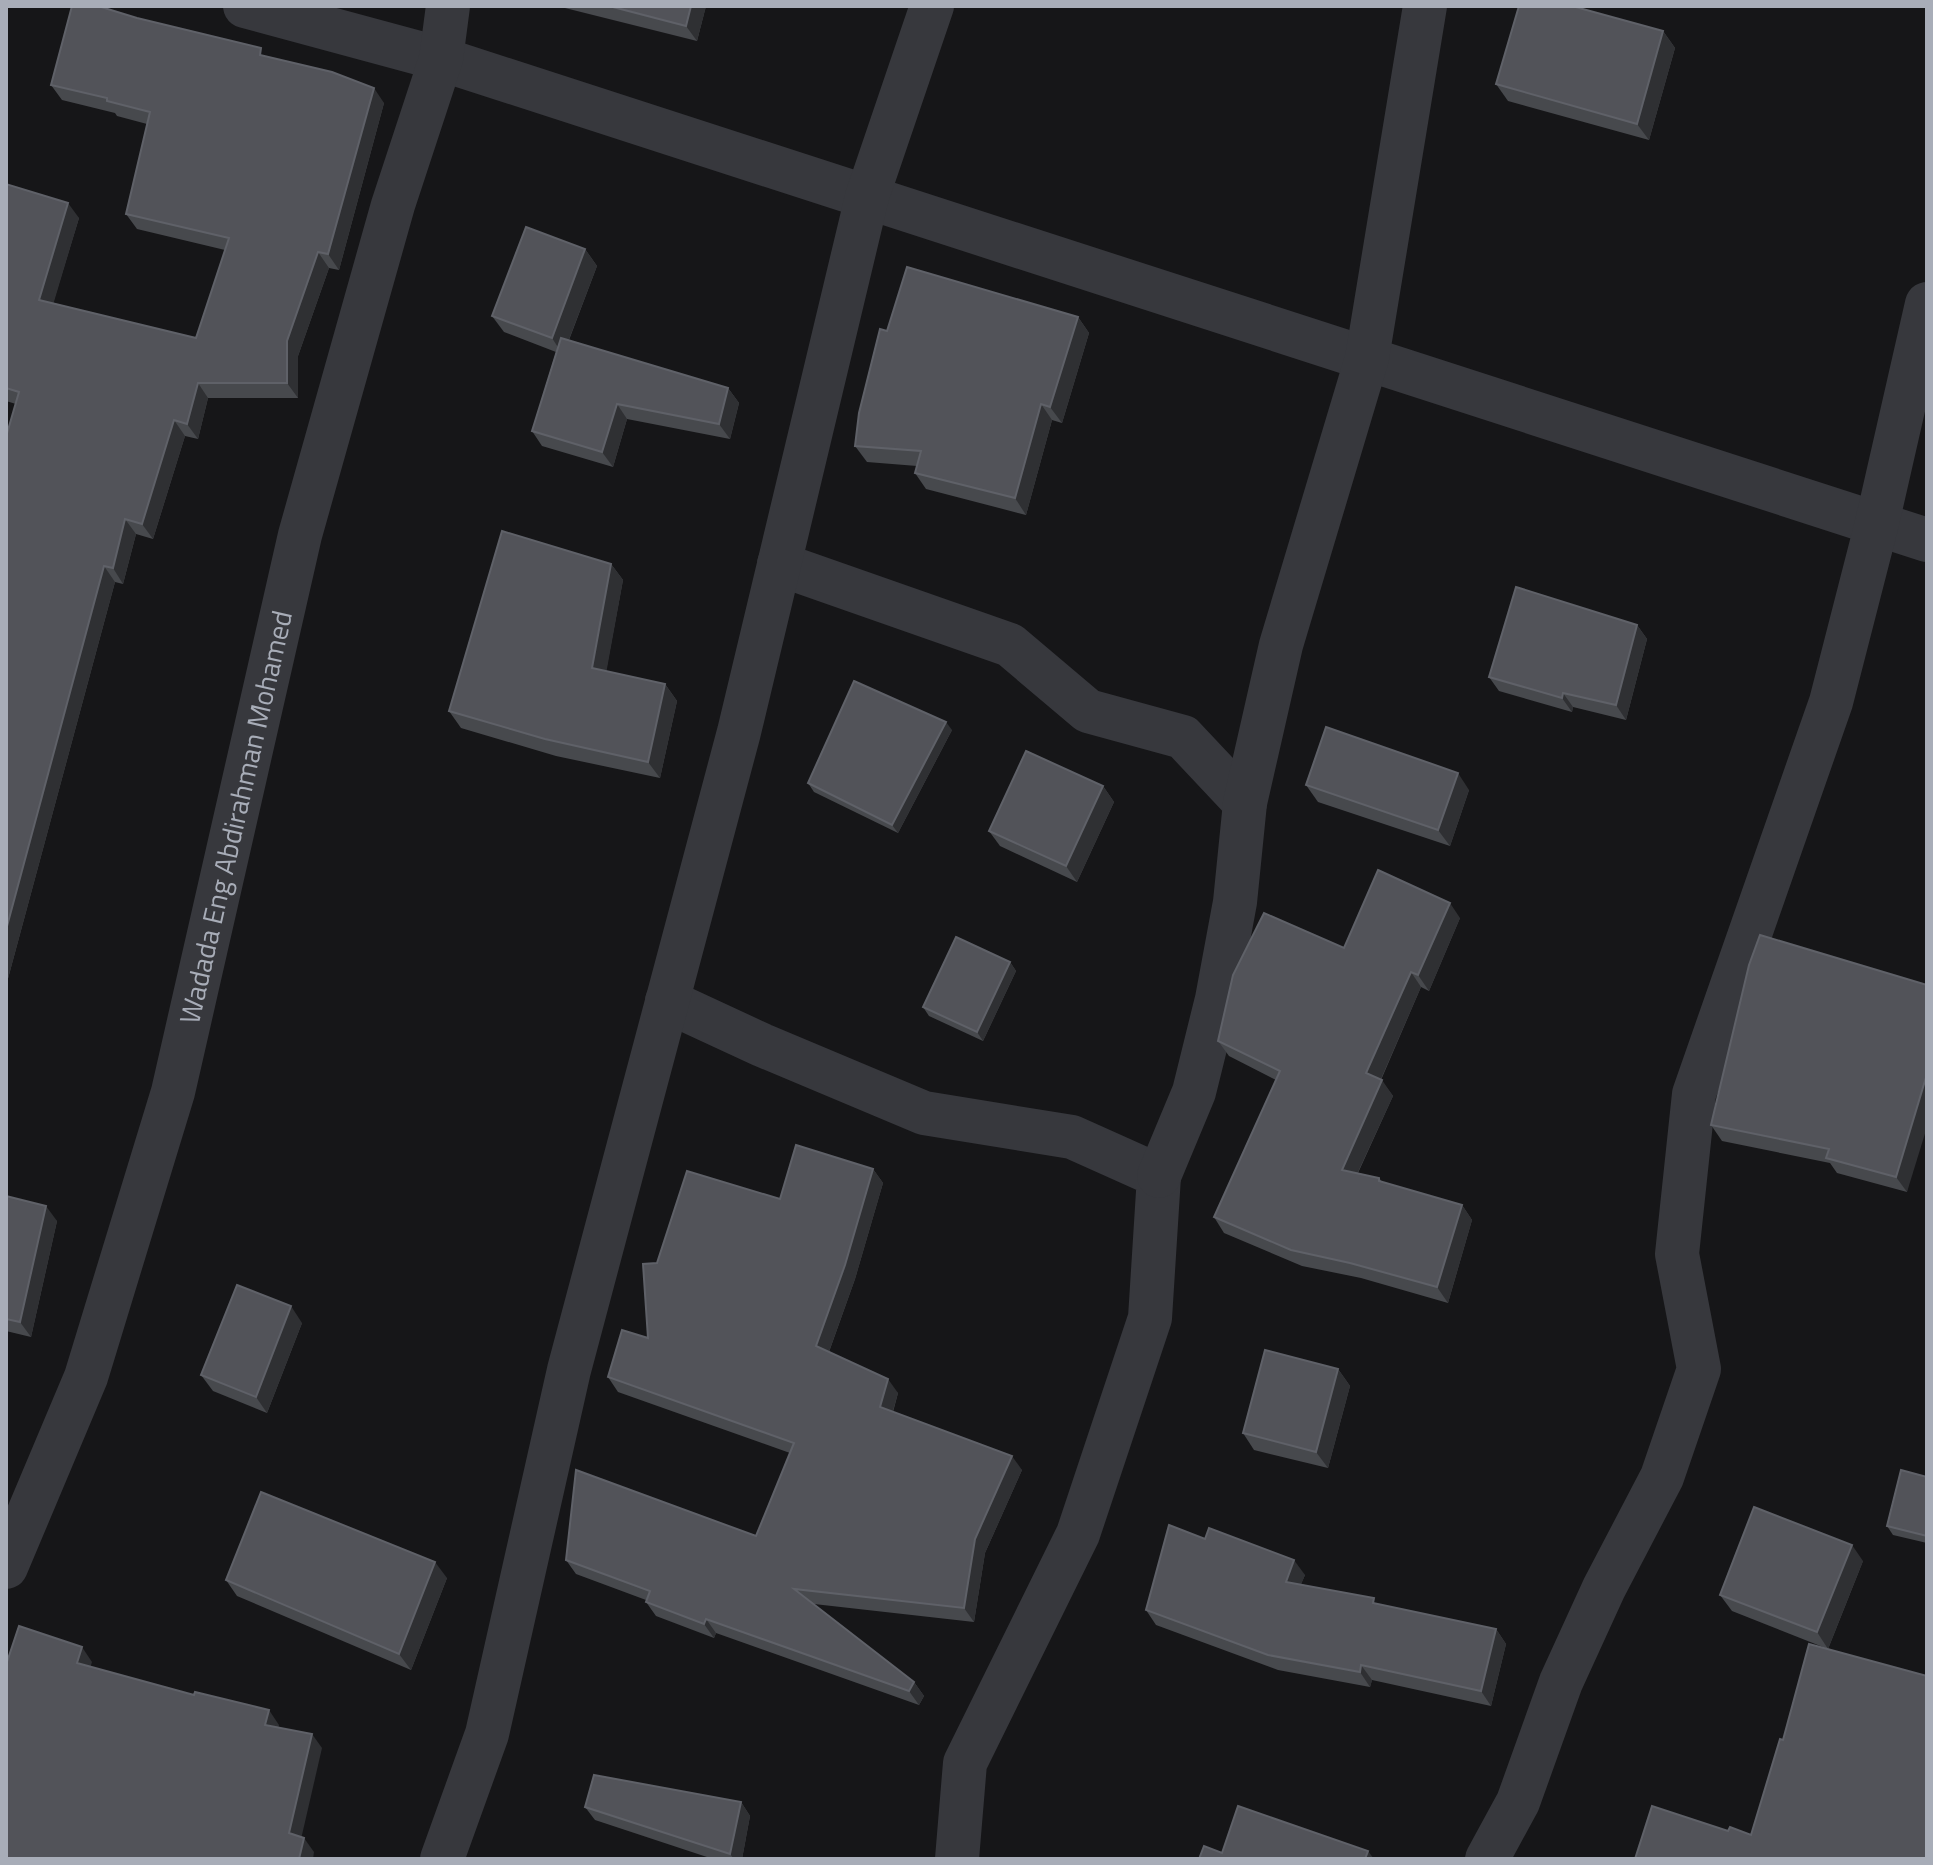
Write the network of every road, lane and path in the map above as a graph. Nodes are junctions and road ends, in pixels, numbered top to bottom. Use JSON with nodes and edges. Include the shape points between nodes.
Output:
{"nodes":[{"id":1,"x":245,"y":6,"type":"edge"},
{"id":2,"x":448,"y":6,"type":"edge"},
{"id":3,"x":932,"y":6,"type":"edge"},
{"id":4,"x":1425,"y":6,"type":"edge"},
{"id":5,"x":441,"y":59,"type":"junction"},
{"id":6,"x":867,"y":197,"type":"junction"},
{"id":7,"x":1927,"y":304,"type":"edge"},
{"id":8,"x":1367,"y":358,"type":"junction"},
{"id":9,"x":1877,"y":523,"type":"junction"},
{"id":10,"x":1927,"y":540,"type":"edge"},
{"id":11,"x":779,"y":564,"type":"junction"},
{"id":12,"x":1245,"y":803,"type":"junction"},
{"id":13,"x":667,"y":1001,"type":"junction"},
{"id":14,"x":1159,"y":1176,"type":"junction"},
{"id":15,"x":6,"y":1567,"type":"edge"},
{"id":16,"x":442,"y":1859,"type":"edge"},
{"id":17,"x":957,"y":1859,"type":"edge"},
{"id":18,"x":1487,"y":1859,"type":"edge"}],
"edges":[{"from":1,"to":5,"type":"street"},
{"from":2,"to":5,"type":"street","name":"Wadada Eng Abdirahman Mohamed"},
{"from":3,"to":6,"type":"street"},
{"from":4,"to":8,"type":"street"},
{"from":5,"to":6,"type":"street"},
{"from":5,"to":15,"type":"street","name":"Wadada Eng Abdirahman Mohamed","via":[[393,205],[300,535],[173,1092],[86,1377]]},
{"from":6,"to":8,"type":"street"},
{"from":6,"to":11,"type":"street"},
{"from":7,"to":9,"type":"street"},
{"from":8,"to":9,"type":"street"},
{"from":8,"to":12,"type":"street","via":[[1281,645]]},
{"from":9,"to":10,"type":"street"},
{"from":9,"to":18,"type":"street","via":[[1831,702],[1694,1094],[1677,1254],[1699,1369],[1662,1477],[1604,1588],[1561,1682],[1518,1802]]},
{"from":11,"to":12,"type":"street","via":[[1010,645],[1088,711],[1183,737]]},
{"from":11,"to":13,"type":"street"},
{"from":12,"to":14,"type":"street","via":[[1235,902],[1217,999],[1194,1092]]},
{"from":13,"to":14,"type":"street","via":[[924,1113],[1072,1137]]},
{"from":13,"to":16,"type":"street","via":[[569,1370],[487,1734]]},
{"from":14,"to":17,"type":"street","via":[[1150,1318],[1078,1534],[965,1763]]}]}
